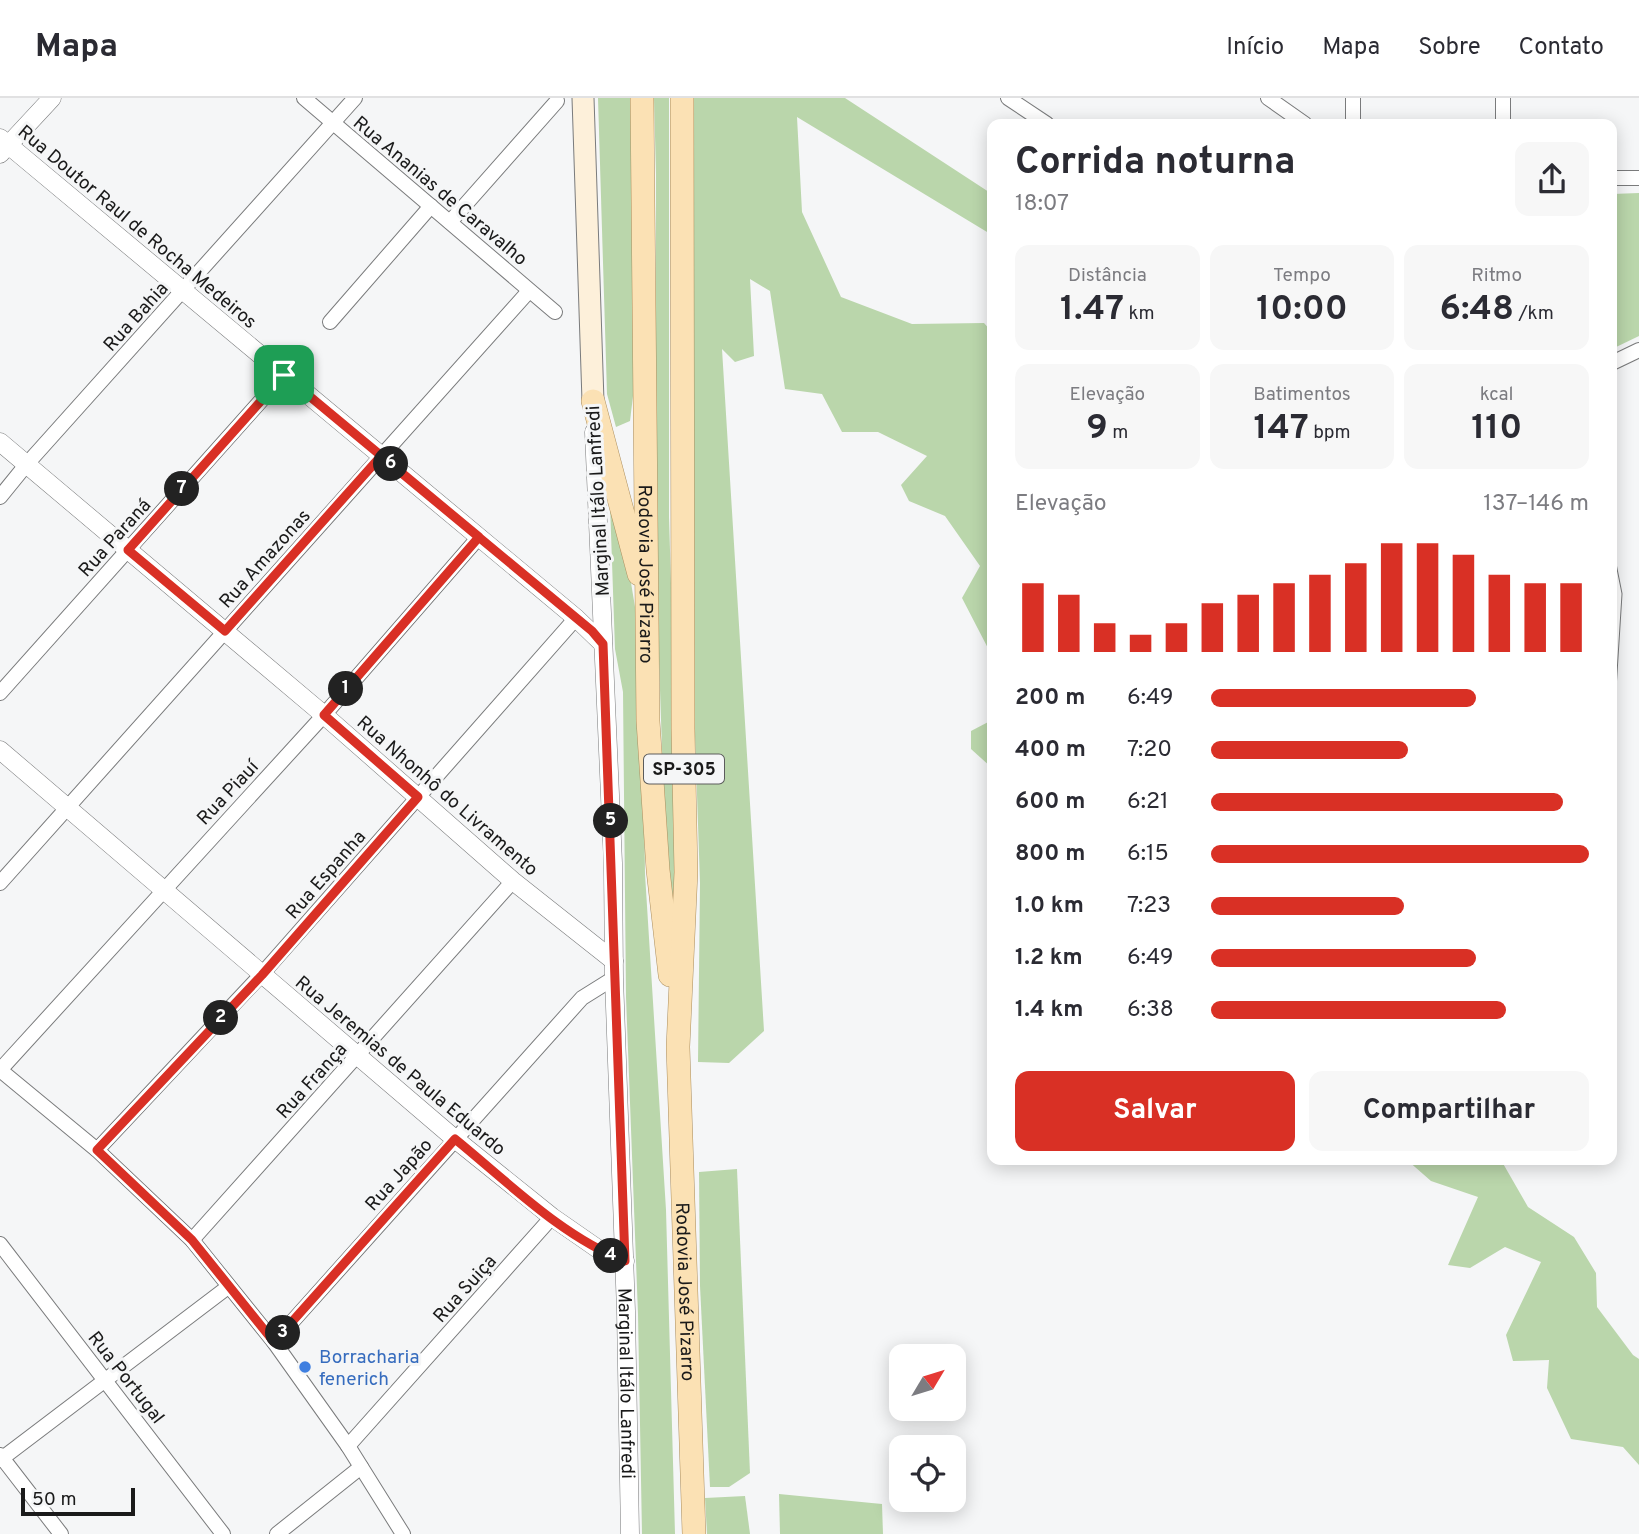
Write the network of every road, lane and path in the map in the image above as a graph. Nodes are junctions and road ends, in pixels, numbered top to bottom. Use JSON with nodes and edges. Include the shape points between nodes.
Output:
{"nodes":[{"id":1,"x":52,"y":98,"type":"edge"},
{"id":2,"x":303,"y":98,"type":"edge"},
{"id":3,"x":355,"y":98,"type":"edge"},
{"id":4,"x":583,"y":98,"type":"edge"},
{"id":5,"x":642,"y":98,"type":"edge"},
{"id":6,"x":682,"y":98,"type":"edge"},
{"id":7,"x":688,"y":98,"type":"edge"},
{"id":8,"x":1008,"y":98,"type":"edge"},
{"id":9,"x":1268,"y":98,"type":"edge"},
{"id":10,"x":1353,"y":98,"type":"edge"},
{"id":11,"x":1503,"y":98,"type":"edge"},
{"id":12,"x":557,"y":101,"type":"dead end"},
{"id":13,"x":1040,"y":119,"type":"edge"},
{"id":14,"x":1298,"y":119,"type":"edge"},
{"id":15,"x":1353,"y":119,"type":"edge"},
{"id":16,"x":1503,"y":119,"type":"edge"},
{"id":17,"x":333,"y":123,"type":"junction"},
{"id":18,"x":682,"y":124,"type":"junction"},
{"id":19,"x":3,"y":146,"type":"edge"},
{"id":20,"x":1617,"y":178,"type":"edge"},
{"id":21,"x":1639,"y":178,"type":"edge"},
{"id":22,"x":431,"y":206,"type":"junction"},
{"id":23,"x":450,"y":222,"type":"junction"},
{"id":24,"x":183,"y":291,"type":"junction"},
{"id":25,"x":529,"y":291,"type":"junction"},
{"id":26,"x":555,"y":312,"type":"dead end"},
{"id":27,"x":330,"y":322,"type":"dead end"},
{"id":28,"x":1639,"y":350,"type":"edge"},
{"id":29,"x":1617,"y":361,"type":"edge"},
{"id":30,"x":284,"y":375,"type":"junction"},
{"id":31,"x":593,"y":401,"type":"junction"},
{"id":32,"x":0,"y":442,"type":"edge"},
{"id":33,"x":381,"y":456,"type":"junction"},
{"id":34,"x":26,"y":465,"type":"junction"},
{"id":35,"x":0,"y":497,"type":"edge"},
{"id":36,"x":479,"y":537,"type":"junction"},
{"id":37,"x":128,"y":550,"type":"junction"},
{"id":38,"x":1617,"y":589,"type":"edge"},
{"id":39,"x":648,"y":609,"type":"junction"},
{"id":40,"x":1617,"y":610,"type":"edge"},
{"id":41,"x":576,"y":618,"type":"junction"},
{"id":42,"x":225,"y":631,"type":"junction"},
{"id":43,"x":603,"y":644,"type":"junction"},
{"id":44,"x":0,"y":692,"type":"edge"},
{"id":45,"x":324,"y":715,"type":"junction"},
{"id":46,"x":0,"y":750,"type":"edge"},
{"id":47,"x":418,"y":797,"type":"junction"},
{"id":48,"x":67,"y":807,"type":"junction"},
{"id":49,"x":513,"y":881,"type":"junction"},
{"id":50,"x":0,"y":883,"type":"edge"},
{"id":51,"x":163,"y":890,"type":"junction"},
{"id":52,"x":614,"y":969,"type":"junction"},
{"id":53,"x":262,"y":975,"type":"junction"},
{"id":54,"x":678,"y":1047,"type":"junction"},
{"id":55,"x":358,"y":1057,"type":"junction"},
{"id":56,"x":0,"y":1070,"type":"edge"},
{"id":57,"x":455,"y":1139,"type":"junction"},
{"id":58,"x":97,"y":1150,"type":"junction"},
{"id":59,"x":552,"y":1217,"type":"junction"},
{"id":60,"x":192,"y":1240,"type":"junction"},
{"id":61,"x":0,"y":1244,"type":"edge"},
{"id":62,"x":625,"y":1261,"type":"junction"},
{"id":63,"x":228,"y":1287,"type":"junction"},
{"id":64,"x":274,"y":1342,"type":"junction"},
{"id":65,"x":104,"y":1380,"type":"junction"},
{"id":66,"x":348,"y":1446,"type":"junction"},
{"id":67,"x":1,"y":1458,"type":"edge"},
{"id":68,"x":361,"y":1467,"type":"junction"},
{"id":69,"x":61,"y":1534,"type":"edge"},
{"id":70,"x":223,"y":1534,"type":"edge"},
{"id":71,"x":277,"y":1534,"type":"edge"},
{"id":72,"x":403,"y":1534,"type":"edge"},
{"id":73,"x":630,"y":1534,"type":"edge"},
{"id":74,"x":694,"y":1534,"type":"edge"}],
"edges":[{"from":1,"to":19,"type":"street"},
{"from":2,"to":17,"type":"street","name":"Rua Ananias de Caravalho"},
{"from":3,"to":17,"type":"street","name":"Rua Bahia"},
{"from":4,"to":31,"type":"main road","name":"Marginal Itálo Lanfredi"},
{"from":5,"to":39,"type":"main road","name":"Rodovia José Pizarro","number":"SP-305"},
{"from":6,"to":18,"type":"main road","name":"Rodovia José Pizarro"},
{"from":7,"to":18,"type":"main road"},
{"from":8,"to":13,"type":"street"},
{"from":9,"to":14,"type":"street"},
{"from":10,"to":15,"type":"street"},
{"from":11,"to":16,"type":"street"},
{"from":12,"to":23,"type":"street"},
{"from":17,"to":22,"type":"street","name":"Rua Ananias de Caravalho"},
{"from":17,"to":24,"type":"street","name":"Rua Bahia"},
{"from":18,"to":54,"type":"main road","name":"Rodovia José Pizarro","number":"SP-305","via":[[686,872]]},
{"from":19,"to":24,"type":"street","name":"Rua Doutor Raul de Rocha Medeiros"},
{"from":20,"to":21,"type":"street"},
{"from":22,"to":23,"type":"street","name":"Rua Ananias de Caravalho"},
{"from":22,"to":27,"type":"street"},
{"from":23,"to":25,"type":"street","name":"Rua Ananias de Caravalho"},
{"from":24,"to":30,"type":"street","name":"Rua Doutor Raul de Rocha Medeiros"},
{"from":24,"to":34,"type":"street","name":"Rua Bahia"},
{"from":25,"to":26,"type":"street","name":"Rua Ananias de Caravalho"},
{"from":25,"to":33,"type":"street","name":"Rua Amazonas"},
{"from":28,"to":29,"type":"street"},
{"from":30,"to":33,"type":"street","name":"Rua Doutor Raul de Rocha Medeiros"},
{"from":30,"to":37,"type":"street","name":"Rua Paraná"},
{"from":31,"to":39,"type":"main road"},
{"from":31,"to":43,"type":"street","name":"Marginal Itálo Lanfredi"},
{"from":32,"to":34,"type":"street","name":"Rua Nhonhô do Livramento"},
{"from":33,"to":36,"type":"street","name":"Rua Doutor Raul de Rocha Medeiros"},
{"from":33,"to":42,"type":"street","name":"Rua Amazonas"},
{"from":34,"to":35,"type":"street","name":"Rua Bahia"},
{"from":34,"to":37,"type":"street","name":"Rua Nhonhô do Livramento"},
{"from":36,"to":41,"type":"street","name":"Rua Doutor Raul de Rocha Medeiros"},
{"from":36,"to":45,"type":"street","name":"Rua Piauí"},
{"from":37,"to":42,"type":"street","name":"Rua Nhonhô do Livramento"},
{"from":37,"to":44,"type":"street","name":"Rua Paraná"},
{"from":38,"to":40,"type":"lane"},
{"from":39,"to":54,"type":"main road","name":"Rodovia José Pizarro","number":"SP-305","via":[[648,721],[658,870]]},
{"from":41,"to":43,"type":"street","name":"Rua Doutor Raul de Rocha Medeiros"},
{"from":41,"to":47,"type":"street","name":"Rua Espanha"},
{"from":42,"to":45,"type":"street","name":"Rua Nhonhô do Livramento"},
{"from":42,"to":48,"type":"street","name":"Rua Amazonas"},
{"from":43,"to":52,"type":"street","name":"Marginal Itálo Lanfredi"},
{"from":45,"to":47,"type":"street","name":"Rua Nhonhô do Livramento"},
{"from":45,"to":51,"type":"street","name":"Rua Piauí"},
{"from":46,"to":48,"type":"street","name":"Rua Jeremias de Paula Eduardo"},
{"from":47,"to":49,"type":"street","name":"Rua Nhonhô do Livramento"},
{"from":47,"to":53,"type":"street","name":"Rua Espanha"},
{"from":48,"to":50,"type":"street","name":"Rua Amazonas"},
{"from":48,"to":51,"type":"street","name":"Rua Jeremias de Paula Eduardo"},
{"from":49,"to":52,"type":"street","name":"Rua Nhonhô do Livramento"},
{"from":49,"to":55,"type":"street","name":"Rua França"},
{"from":51,"to":53,"type":"street","name":"Rua Jeremias de Paula Eduardo"},
{"from":51,"to":56,"type":"street","name":"Rua Piauí"},
{"from":52,"to":57,"type":"street","name":"Rua Japão","via":[[582,998]]},
{"from":52,"to":62,"type":"street","name":"Marginal Itálo Lanfredi"},
{"from":53,"to":55,"type":"street","name":"Rua Jeremias de Paula Eduardo"},
{"from":53,"to":58,"type":"street","name":"Rua Espanha"},
{"from":54,"to":74,"type":"main road","name":"Rodovia José Pizarro","number":"SP-305"},
{"from":55,"to":57,"type":"street","name":"Rua Jeremias de Paula Eduardo"},
{"from":55,"to":60,"type":"street","name":"Rua França"},
{"from":56,"to":58,"type":"street"},
{"from":57,"to":59,"type":"street","name":"Rua Jeremias de Paula Eduardo"},
{"from":57,"to":64,"type":"street","name":"Rua Japão"},
{"from":58,"to":60,"type":"street"},
{"from":59,"to":62,"type":"street","name":"Rua Jeremias de Paula Eduardo","via":[[601,1251]]},
{"from":59,"to":66,"type":"street","name":"Rua Suiça"},
{"from":60,"to":63,"type":"street"},
{"from":61,"to":65,"type":"street","name":"Rua Portugal"},
{"from":62,"to":73,"type":"street","name":"Marginal Itálo Lanfredi"},
{"from":63,"to":64,"type":"street"},
{"from":63,"to":65,"type":"street"},
{"from":64,"to":66,"type":"street"},
{"from":65,"to":67,"type":"street"},
{"from":65,"to":70,"type":"street","name":"Rua Portugal"},
{"from":66,"to":68,"type":"street"},
{"from":67,"to":69,"type":"street"},
{"from":68,"to":71,"type":"street"},
{"from":68,"to":72,"type":"street"}]}
